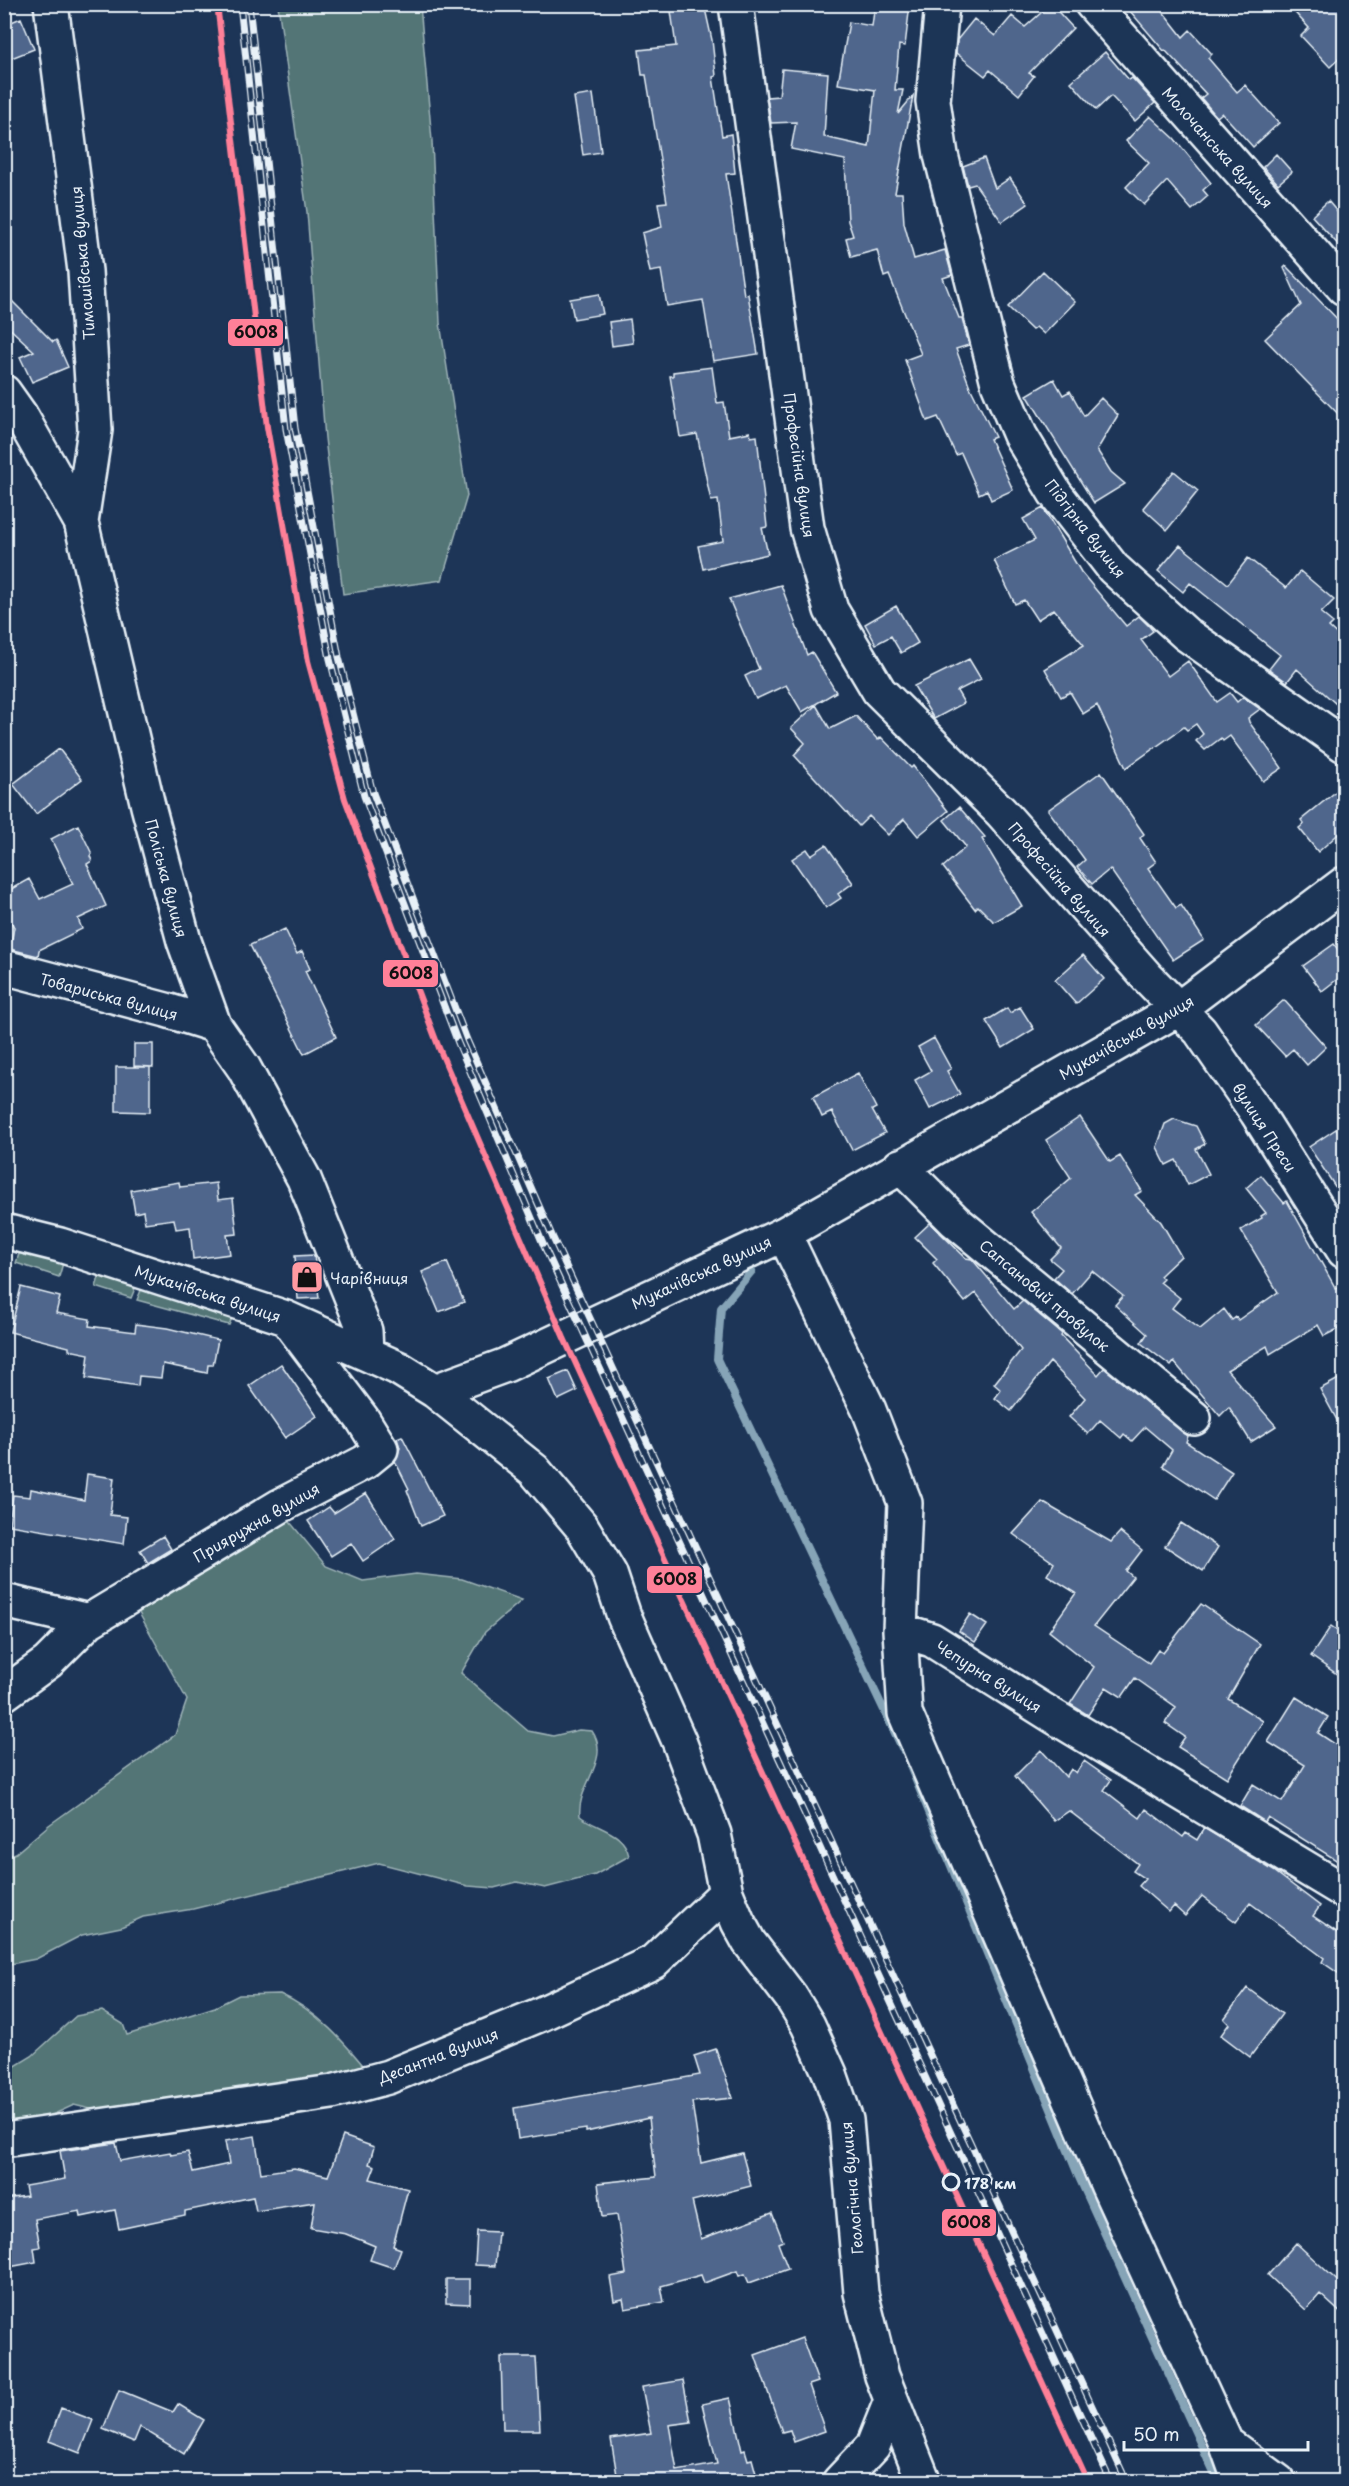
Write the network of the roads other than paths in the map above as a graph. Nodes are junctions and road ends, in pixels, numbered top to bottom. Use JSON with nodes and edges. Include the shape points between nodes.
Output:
{"nodes":[{"id":1,"x":51,"y":4,"type":"edge"},
{"id":2,"x":736,"y":4,"type":"edge"},
{"id":3,"x":942,"y":4,"type":"edge"},
{"id":4,"x":1092,"y":4,"type":"edge"},
{"id":5,"x":1344,"y":288,"type":"edge"},
{"id":6,"x":4,"y":392,"type":"edge"},
{"id":7,"x":81,"y":522,"type":"junction"},
{"id":8,"x":1344,"y":746,"type":"edge"},
{"id":9,"x":1344,"y":884,"type":"edge"},
{"id":10,"x":4,"y":967,"type":"edge"},
{"id":11,"x":1178,"y":1009,"type":"junction"},
{"id":12,"x":214,"y":1025,"type":"junction"},
{"id":13,"x":900,"y":1166,"type":"junction"},
{"id":14,"x":4,"y":1231,"type":"edge"},
{"id":15,"x":784,"y":1234,"type":"junction"},
{"id":16,"x":1344,"y":1251,"type":"edge"},
{"id":17,"x":285,"y":1318,"type":"junction"},
{"id":18,"x":366,"y":1352,"type":"junction"},
{"id":19,"x":435,"y":1391,"type":"junction"},
{"id":20,"x":1194,"y":1418,"type":"dead end"},
{"id":21,"x":4,"y":1600,"type":"edge"},
{"id":22,"x":89,"y":1621,"type":"junction"},
{"id":23,"x":900,"y":1630,"type":"junction"},
{"id":24,"x":4,"y":1694,"type":"edge"},
{"id":25,"x":1344,"y":1891,"type":"edge"},
{"id":26,"x":726,"y":1893,"type":"junction"},
{"id":27,"x":4,"y":2140,"type":"edge"},
{"id":28,"x":891,"y":2401,"type":"junction"},
{"id":29,"x":1226,"y":2443,"type":"junction"},
{"id":30,"x":839,"y":2481,"type":"edge"},
{"id":31,"x":924,"y":2481,"type":"edge"},
{"id":32,"x":1240,"y":2481,"type":"edge"},
{"id":33,"x":1279,"y":2481,"type":"edge"}],
"edges":[{"from":1,"to":7,"type":"street","name":"Тимошівська вулиця","via":[[85,271],[95,429]]},
{"from":2,"to":11,"type":"street","name":"Професійна вулиця","via":[[807,528],[831,610],[879,691],[1001,812]]},
{"from":3,"to":8,"type":"street","name":"Підгірна вулиця","via":[[933,101],[941,155],[998,383],[1020,435],[1054,493],[1113,568],[1186,634]]},
{"from":4,"to":5,"type":"street","name":"Молочанська вулиця"},
{"from":6,"to":7,"type":"street","name":"Поліська вулиця"},
{"from":7,"to":12,"type":"street","name":"Поліська вулиця","via":[[148,806],[184,941]]},
{"from":9,"to":11,"type":"street","name":"Мукачівська вулиця"},
{"from":10,"to":12,"type":"street","name":"Товариська вулиця"},
{"from":11,"to":13,"type":"street","name":"Мукачівська вулиця"},
{"from":11,"to":16,"type":"street","name":"вулиця Преси","via":[[1200,1031],[1257,1113]]},
{"from":12,"to":18,"type":"street","name":"Поліська вулиця","via":[[244,1068],[304,1179],[366,1331]]},
{"from":13,"to":15,"type":"street","name":"Мукачівська вулиця"},
{"from":13,"to":20,"type":"street","name":"Сапсановий провулок","via":[[955,1221]]},
{"from":14,"to":17,"type":"street","name":"Мукачівська вулиця","via":[[60,1245]]},
{"from":15,"to":19,"type":"street","name":"Мукачівська вулиця","via":[[506,1365]]},
{"from":15,"to":23,"type":"street","via":[[869,1410],[905,1503]]},
{"from":17,"to":18,"type":"street","name":"Мукачівська вулиця"},
{"from":17,"to":22,"type":"street","name":"Прияружна вулиця","via":[[381,1449],[365,1462],[280,1506]]},
{"from":18,"to":19,"type":"street","name":"Мукачівська вулиця"},
{"from":19,"to":26,"type":"street","name":"Геологічна вулиця","via":[[534,1470],[570,1511],[610,1574],[714,1834]]},
{"from":21,"to":22,"type":"street"},
{"from":22,"to":24,"type":"street","name":"Прияружна вулиця","via":[[48,1662]]},
{"from":23,"to":25,"type":"street","name":"Чепурна вулиця","via":[[932,1641]]},
{"from":23,"to":29,"type":"street","via":[[905,1713],[1107,2184]]},
{"from":26,"to":27,"type":"street","name":"Десантна вулиця","via":[[653,1962],[539,2015],[388,2077],[332,2092]]},
{"from":26,"to":28,"type":"street","name":"Геологічна вулиця","via":[[749,1942],[808,2025],[846,2120],[861,2293]]},
{"from":28,"to":30,"type":"street","via":[[873,2446]]},
{"from":28,"to":31,"type":"street","name":"Геологічна вулиця"},
{"from":29,"to":32,"type":"street"},
{"from":29,"to":33,"type":"street"}]}
